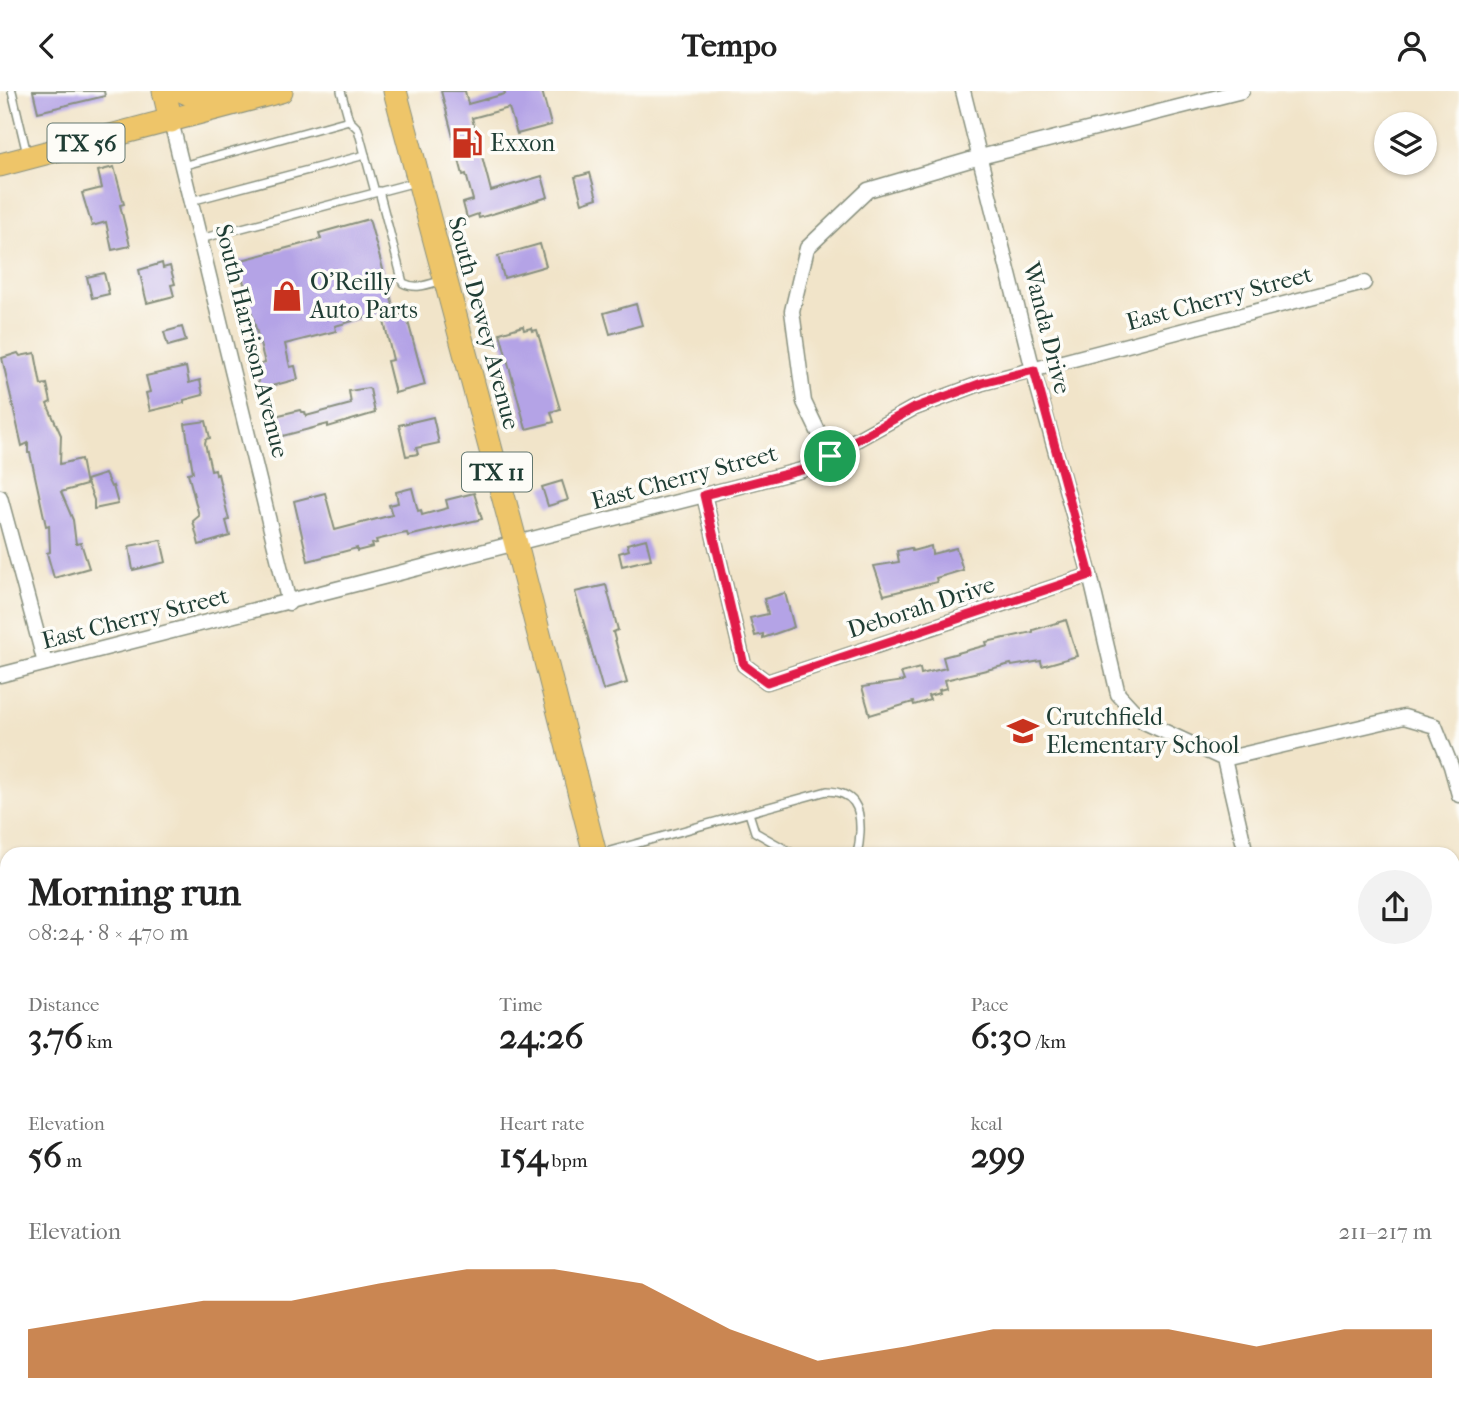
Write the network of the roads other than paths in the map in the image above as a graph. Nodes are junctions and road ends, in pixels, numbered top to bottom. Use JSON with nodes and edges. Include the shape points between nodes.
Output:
{"nodes":[{"id":1,"x":12,"y":91,"type":"edge"},
{"id":2,"x":164,"y":91,"type":"edge"},
{"id":3,"x":183,"y":91,"type":"edge"},
{"id":4,"x":281,"y":91,"type":"edge"},
{"id":5,"x":341,"y":91,"type":"edge"},
{"id":6,"x":395,"y":91,"type":"edge"},
{"id":7,"x":963,"y":91,"type":"edge"},
{"id":8,"x":1242,"y":91,"type":"edge"},
{"id":9,"x":242,"y":101,"type":"junction"},
{"id":10,"x":349,"y":120,"type":"junction"},
{"id":11,"x":171,"y":121,"type":"junction"},
{"id":12,"x":365,"y":155,"type":"junction"},
{"id":13,"x":980,"y":157,"type":"junction"},
{"id":14,"x":28,"y":158,"type":"junction"},
{"id":15,"x":0,"y":165,"type":"edge"},
{"id":16,"x":182,"y":166,"type":"junction"},
{"id":17,"x":419,"y":181,"type":"junction"},
{"id":18,"x":377,"y":192,"type":"junction"},
{"id":19,"x":191,"y":201,"type":"junction"},
{"id":20,"x":200,"y":239,"type":"junction"},
{"id":21,"x":445,"y":279,"type":"junction"},
{"id":22,"x":1364,"y":283,"type":"dead end"},
{"id":23,"x":1034,"y":370,"type":"junction"},
{"id":24,"x":830,"y":456,"type":"junction"},
{"id":25,"x":704,"y":495,"type":"junction"},
{"id":26,"x":0,"y":497,"type":"edge"},
{"id":27,"x":516,"y":544,"type":"junction"},
{"id":28,"x":1090,"y":575,"type":"junction"},
{"id":29,"x":289,"y":603,"type":"junction"},
{"id":30,"x":45,"y":663,"type":"junction"},
{"id":31,"x":0,"y":675,"type":"edge"},
{"id":32,"x":1224,"y":759,"type":"junction"},
{"id":33,"x":1455,"y":765,"type":"edge"},
{"id":34,"x":1459,"y":795,"type":"edge"},
{"id":35,"x":750,"y":813,"type":"junction"},
{"id":36,"x":595,"y":847,"type":"edge"},
{"id":37,"x":623,"y":847,"type":"edge"},
{"id":38,"x":781,"y":847,"type":"edge"},
{"id":39,"x":859,"y":847,"type":"edge"},
{"id":40,"x":1244,"y":847,"type":"edge"}],
"edges":[{"from":1,"to":14,"type":"lane"},
{"from":2,"to":11,"type":"main road","name":"South Harrison Avenue"},
{"from":3,"to":9,"type":"main road","via":[[205,101]]},
{"from":4,"to":9,"type":"main road","number":"TX 56"},
{"from":5,"to":10,"type":"lane"},
{"from":6,"to":17,"type":"main road","name":"South Dewey Avenue","number":"TX 11"},
{"from":7,"to":13,"type":"street","name":"Wanda Drive"},
{"from":8,"to":13,"type":"street"},
{"from":9,"to":11,"type":"main road","number":"TX 56"},
{"from":10,"to":12,"type":"lane","via":[[358,129]]},
{"from":10,"to":16,"type":"lane"},
{"from":11,"to":14,"type":"main road","number":"TX 56"},
{"from":11,"to":16,"type":"street","name":"South Harrison Avenue"},
{"from":12,"to":18,"type":"lane"},
{"from":12,"to":19,"type":"lane"},
{"from":13,"to":23,"type":"street","name":"Wanda Drive"},
{"from":13,"to":24,"type":"street","via":[[868,190],[807,248],[792,311],[804,402]]},
{"from":14,"to":15,"type":"main road","number":"TX 56"},
{"from":16,"to":19,"type":"street","name":"South Harrison Avenue"},
{"from":17,"to":18,"type":"lane"},
{"from":17,"to":21,"type":"main road","name":"South Dewey Avenue","number":"TX 11"},
{"from":18,"to":20,"type":"lane"},
{"from":18,"to":21,"type":"lane","via":[[403,283],[411,287]]},
{"from":19,"to":20,"type":"street","name":"South Harrison Avenue"},
{"from":20,"to":29,"type":"street","name":"South Harrison Avenue"},
{"from":21,"to":27,"type":"main road","name":"South Dewey Avenue","number":"TX 11"},
{"from":22,"to":23,"type":"street","name":"East Cherry Street"},
{"from":23,"to":24,"type":"street","name":"East Cherry Street","via":[[912,409]]},
{"from":23,"to":28,"type":"street","name":"Wanda Drive"},
{"from":24,"to":25,"type":"street","name":"East Cherry Street","via":[[802,470]]},
{"from":25,"to":27,"type":"street","name":"East Cherry Street"},
{"from":25,"to":28,"type":"street","name":"Deborah Drive","via":[[744,665],[767,682]]},
{"from":26,"to":30,"type":"street"},
{"from":27,"to":29,"type":"street","name":"East Cherry Street"},
{"from":27,"to":36,"type":"main road","name":"South Dewey Avenue","number":"TX 11"},
{"from":28,"to":32,"type":"street","name":"Wanda Drive","via":[[1118,694],[1144,722]]},
{"from":29,"to":30,"type":"street","name":"East Cherry Street"},
{"from":30,"to":31,"type":"street","name":"East Cherry Street"},
{"from":32,"to":33,"type":"street","via":[[1404,717],[1435,726]]},
{"from":32,"to":40,"type":"street"},
{"from":33,"to":34,"type":"street"},
{"from":35,"to":37,"type":"lane"},
{"from":35,"to":38,"type":"lane","via":[[755,832]]},
{"from":35,"to":39,"type":"lane","via":[[839,791],[849,797],[860,816]]}]}
